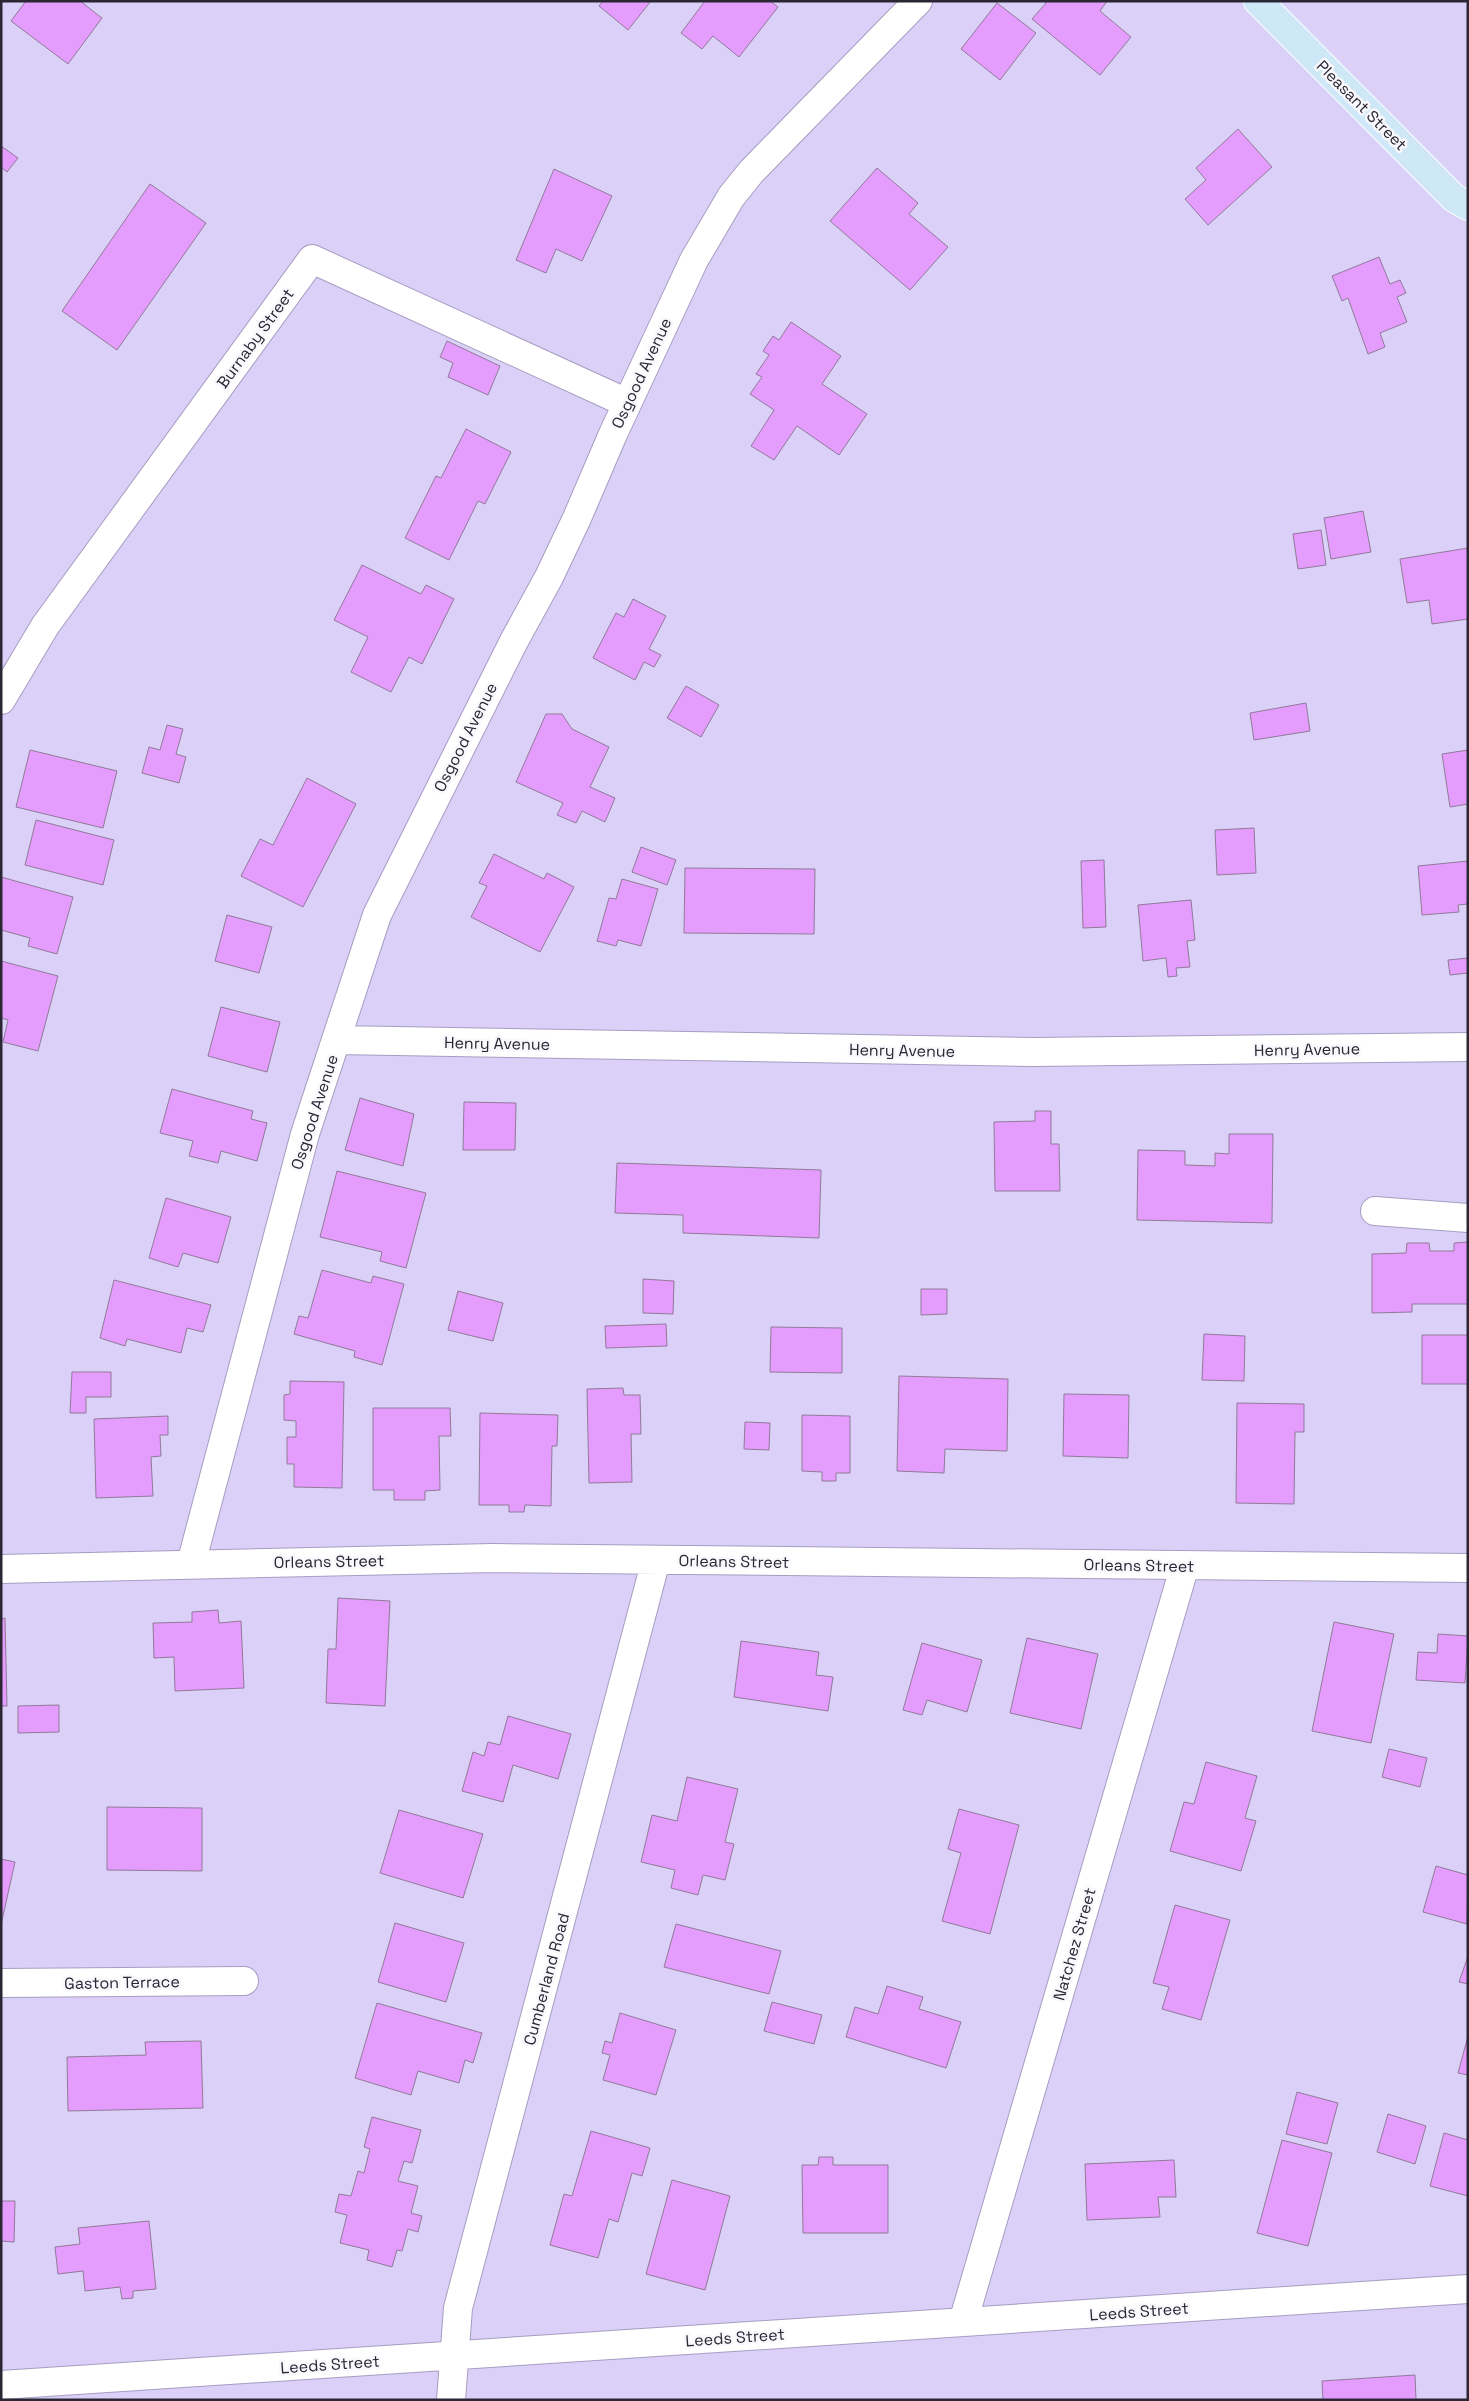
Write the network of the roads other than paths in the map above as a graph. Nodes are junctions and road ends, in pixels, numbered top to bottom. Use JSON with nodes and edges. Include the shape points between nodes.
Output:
{"nodes":[{"id":1,"x":918,"y":1,"type":"edge"},
{"id":2,"x":1258,"y":1,"type":"edge"},
{"id":3,"x":1461,"y":202,"type":"edge"},
{"id":4,"x":1468,"y":223,"type":"edge"},
{"id":5,"x":627,"y":403,"type":"junction"},
{"id":6,"x":1,"y":700,"type":"edge"},
{"id":7,"x":337,"y":1040,"type":"junction"},
{"id":8,"x":1468,"y":1047,"type":"edge"},
{"id":9,"x":1376,"y":1212,"type":"dead end"},
{"id":10,"x":1468,"y":1218,"type":"edge"},
{"id":11,"x":656,"y":1560,"type":"junction"},
{"id":12,"x":191,"y":1564,"type":"junction"},
{"id":13,"x":1185,"y":1566,"type":"junction"},
{"id":14,"x":1468,"y":1568,"type":"edge"},
{"id":15,"x":1,"y":1569,"type":"edge"},
{"id":16,"x":244,"y":1981,"type":"dead end"},
{"id":17,"x":1,"y":1983,"type":"edge"},
{"id":18,"x":1468,"y":2289,"type":"edge"},
{"id":19,"x":963,"y":2322,"type":"junction"},
{"id":20,"x":455,"y":2356,"type":"junction"},
{"id":21,"x":1,"y":2385,"type":"edge"},
{"id":22,"x":451,"y":2400,"type":"edge"}],
"edges":[{"from":1,"to":5,"type":"street","name":"Osgood Avenue","via":[[731,197],[694,260]]},
{"from":2,"to":3,"type":"main road","name":"Pleasant Street"},
{"from":3,"to":4,"type":"main road","name":"Pleasant Street"},
{"from":5,"to":6,"type":"street","name":"Burnaby Street","via":[[312,260],[45,626]]},
{"from":5,"to":7,"type":"street","name":"Osgood Avenue","via":[[549,576],[377,915]]},
{"from":7,"to":8,"type":"street","name":"Henry Avenue","via":[[1033,1052]]},
{"from":7,"to":12,"type":"street","name":"Osgood Avenue","via":[[305,1134]]},
{"from":9,"to":10,"type":"street"},
{"from":11,"to":12,"type":"street","name":"Orleans Street","via":[[493,1558]]},
{"from":11,"to":13,"type":"street","name":"Orleans Street"},
{"from":11,"to":20,"type":"street","name":"Cumberland Road","via":[[458,2308]]},
{"from":12,"to":15,"type":"street","name":"Orleans Street"},
{"from":13,"to":14,"type":"street","name":"Orleans Street"},
{"from":13,"to":19,"type":"street","name":"Natchez Street"},
{"from":16,"to":17,"type":"street","name":"Gaston Terrace"},
{"from":18,"to":19,"type":"street","name":"Leeds Street"},
{"from":19,"to":20,"type":"street","name":"Leeds Street"},
{"from":20,"to":21,"type":"street","name":"Leeds Street"},
{"from":20,"to":22,"type":"street","name":"Cumberland Road"}]}
